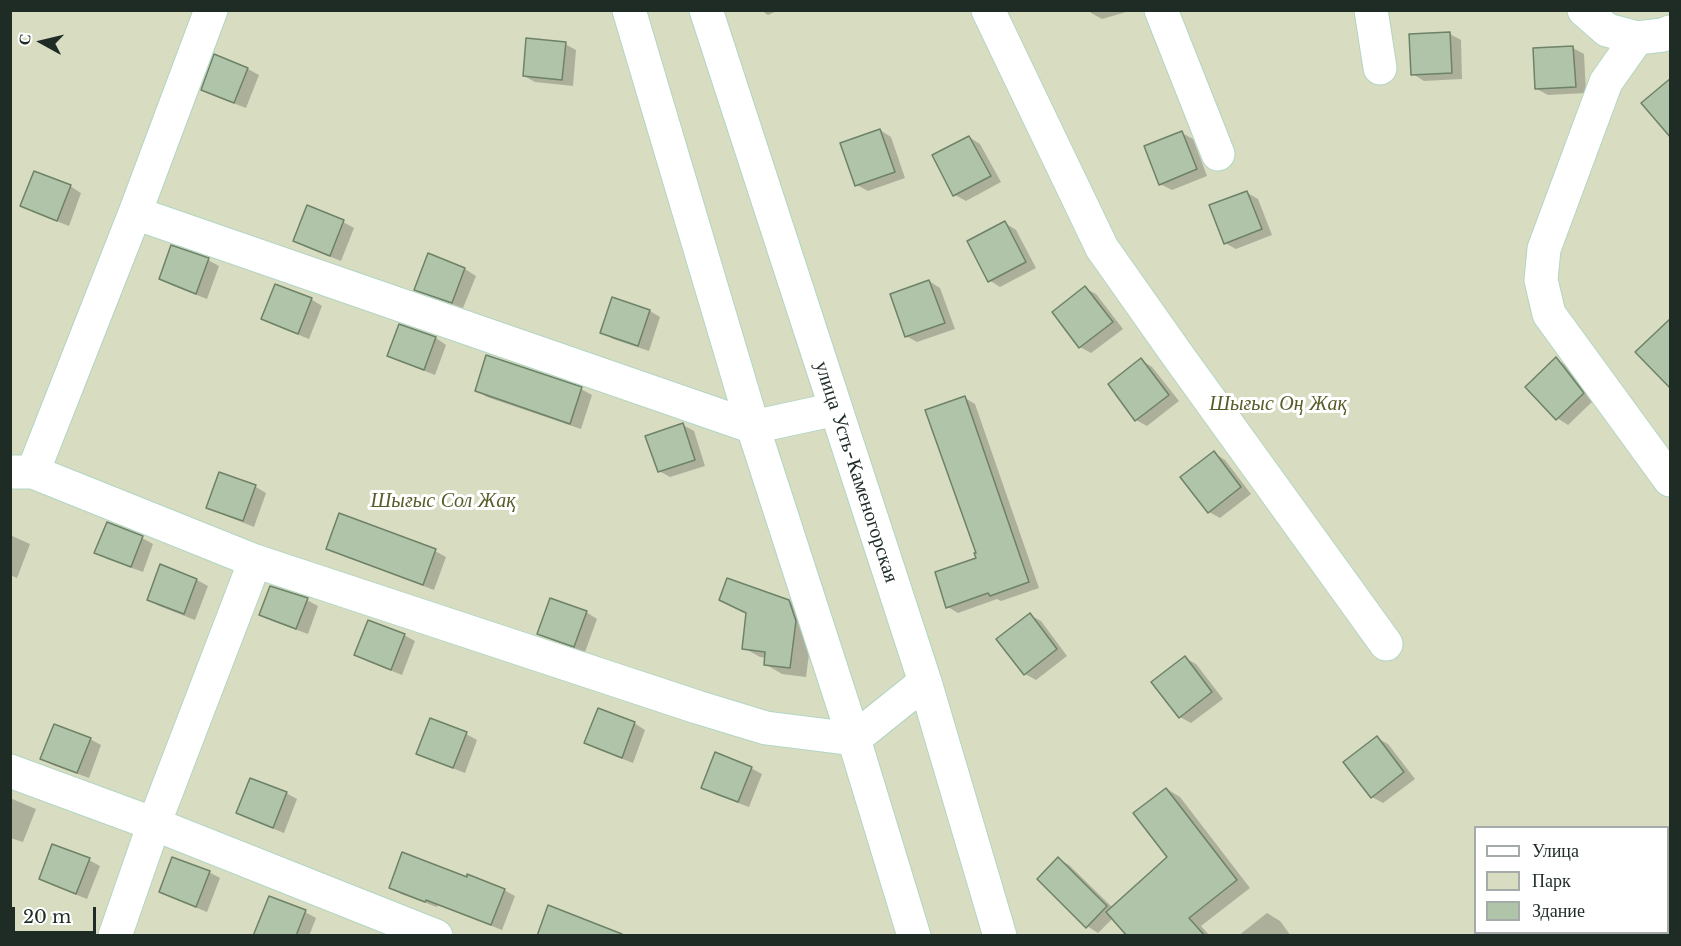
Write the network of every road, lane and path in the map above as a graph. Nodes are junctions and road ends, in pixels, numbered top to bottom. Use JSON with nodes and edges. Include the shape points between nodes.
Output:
{"nodes":[{"id":1,"x":211,"y":10,"type":"edge"},
{"id":2,"x":629,"y":10,"type":"edge"},
{"id":3,"x":706,"y":10,"type":"edge"},
{"id":4,"x":988,"y":10,"type":"edge"},
{"id":5,"x":1161,"y":10,"type":"edge"},
{"id":6,"x":1371,"y":10,"type":"edge"},
{"id":7,"x":1584,"y":10,"type":"edge"},
{"id":8,"x":1660,"y":37,"type":"edge"},
{"id":9,"x":1380,"y":68,"type":"dead end"},
{"id":10,"x":1218,"y":154,"type":"dead end"},
{"id":11,"x":135,"y":213,"type":"junction"},
{"id":12,"x":836,"y":409,"type":"junction"},
{"id":13,"x":753,"y":427,"type":"junction"},
{"id":14,"x":22,"y":472,"type":"edge"},
{"id":15,"x":1671,"y":480,"type":"edge"},
{"id":16,"x":255,"y":561,"type":"junction"},
{"id":17,"x":1386,"y":644,"type":"dead end"},
{"id":18,"x":925,"y":682,"type":"junction"},
{"id":19,"x":854,"y":739,"type":"junction"},
{"id":20,"x":10,"y":771,"type":"edge"},
{"id":21,"x":154,"y":824,"type":"junction"},
{"id":22,"x":115,"y":936,"type":"edge"},
{"id":23,"x":436,"y":936,"type":"edge"},
{"id":24,"x":914,"y":936,"type":"edge"},
{"id":25,"x":1000,"y":936,"type":"edge"}],
"edges":[{"from":1,"to":11,"type":"street"},
{"from":2,"to":13,"type":"street"},
{"from":3,"to":12,"type":"street","name":"улица Усть-Каменогорская"},
{"from":4,"to":17,"type":"street","via":[[1102,248]]},
{"from":5,"to":10,"type":"street"},
{"from":6,"to":9,"type":"street"},
{"from":7,"to":8,"type":"street","via":[[1607,30]]},
{"from":8,"to":15,"type":"street","via":[[1606,82],[1544,249],[1541,280],[1549,314]]},
{"from":11,"to":13,"type":"street"},
{"from":11,"to":14,"type":"street"},
{"from":12,"to":13,"type":"street"},
{"from":12,"to":18,"type":"street","name":"улица Усть-Каменогорская"},
{"from":13,"to":19,"type":"street"},
{"from":14,"to":16,"type":"street"},
{"from":16,"to":19,"type":"street","via":[[766,728]]},
{"from":16,"to":21,"type":"street"},
{"from":18,"to":19,"type":"street"},
{"from":18,"to":25,"type":"street","name":"улица Усть-Каменогорская"},
{"from":19,"to":24,"type":"street"},
{"from":20,"to":21,"type":"street"},
{"from":21,"to":22,"type":"street"},
{"from":21,"to":23,"type":"street"}]}
